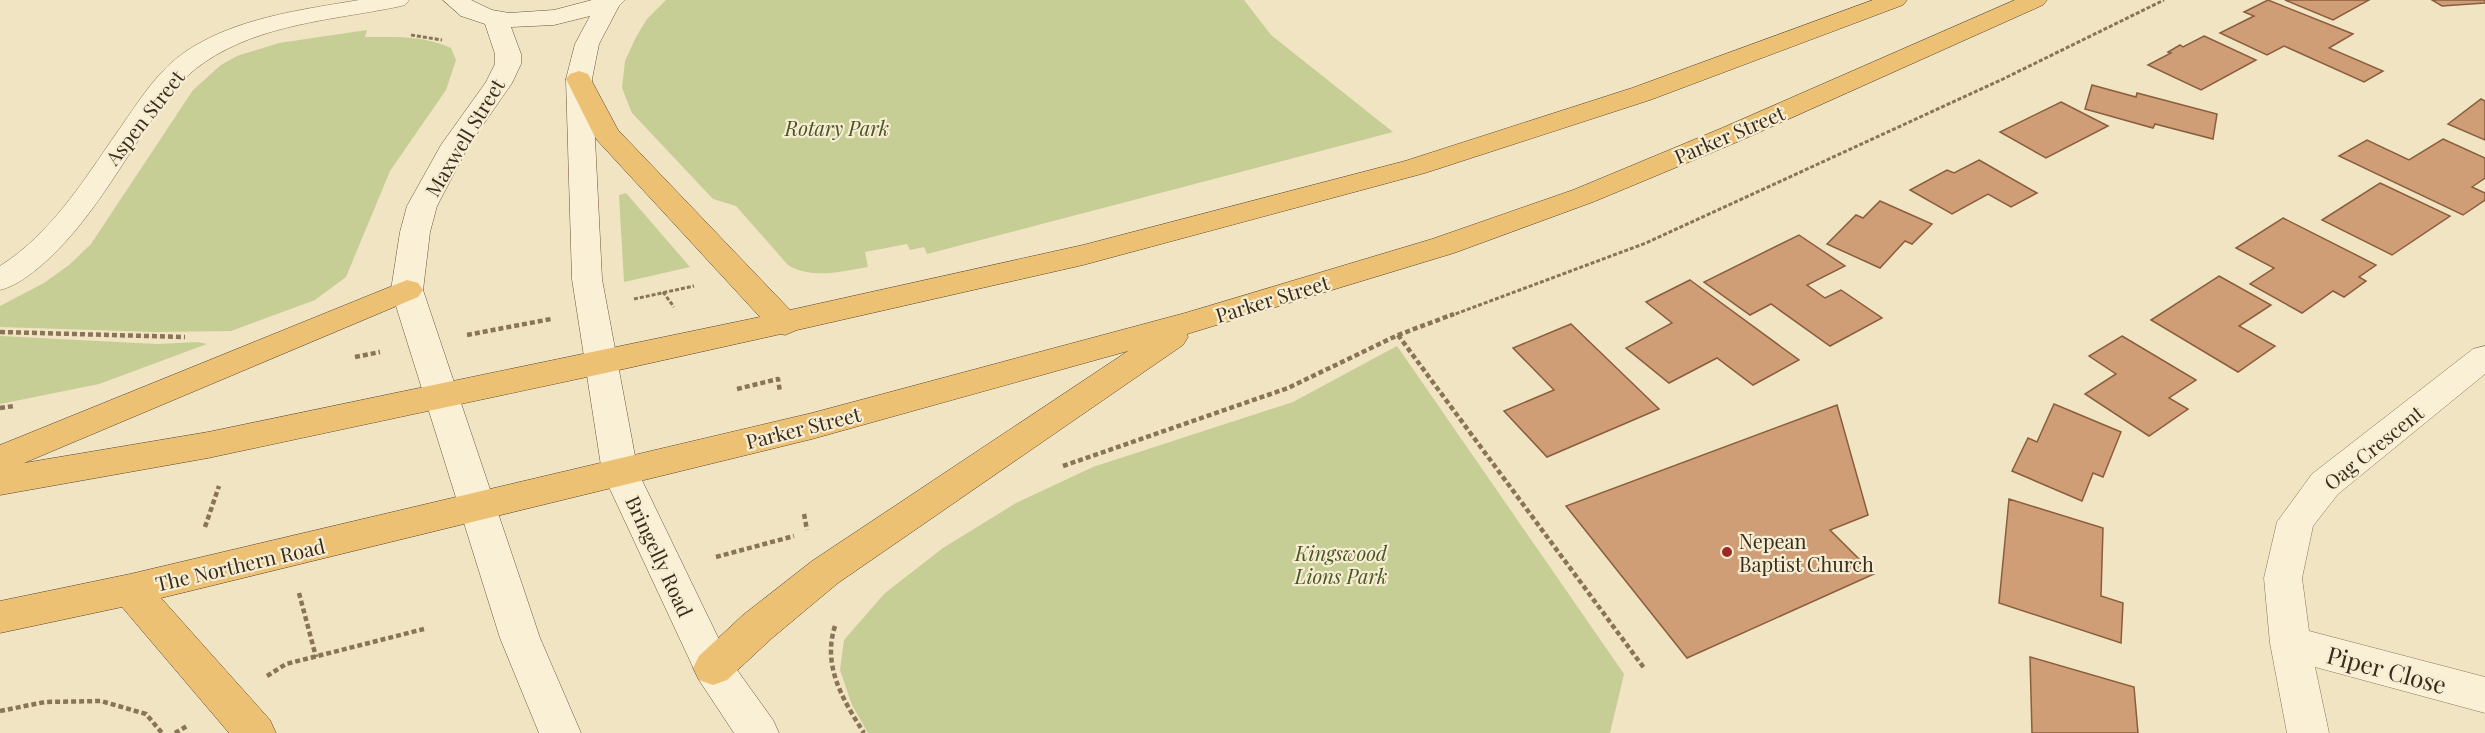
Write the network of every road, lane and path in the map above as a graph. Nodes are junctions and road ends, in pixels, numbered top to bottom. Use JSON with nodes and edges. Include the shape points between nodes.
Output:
{"nodes":[{"id":1,"x":397,"y":0,"type":"edge"},
{"id":2,"x":455,"y":0,"type":"edge"},
{"id":3,"x":1895,"y":0,"type":"edge"},
{"id":4,"x":2035,"y":0,"type":"edge"},
{"id":5,"x":2163,"y":0,"type":"edge"},
{"id":6,"x":611,"y":1,"type":"edge"},
{"id":7,"x":495,"y":18,"type":"junction"},
{"id":8,"x":406,"y":34,"type":"dead end"},
{"id":9,"x":446,"y":41,"type":"dead end"},
{"id":10,"x":579,"y":79,"type":"junction"},
{"id":11,"x":0,"y":280,"type":"edge"},
{"id":12,"x":698,"y":285,"type":"dead end"},
{"id":13,"x":407,"y":290,"type":"junction"},
{"id":14,"x":663,"y":292,"type":"junction"},
{"id":15,"x":676,"y":310,"type":"dead end"},
{"id":16,"x":592,"y":312,"type":"junction"},
{"id":17,"x":1193,"y":322,"type":"junction"},
{"id":18,"x":785,"y":324,"type":"junction"},
{"id":19,"x":0,"y":332,"type":"edge"},
{"id":20,"x":1398,"y":334,"type":"junction"},
{"id":21,"x":196,"y":337,"type":"dead end"},
{"id":22,"x":423,"y":344,"type":"junction"},
{"id":23,"x":374,"y":354,"type":"dead end"},
{"id":24,"x":2485,"y":357,"type":"edge"},
{"id":25,"x":601,"y":363,"type":"junction"},
{"id":26,"x":737,"y":389,"type":"dead end"},
{"id":27,"x":780,"y":393,"type":"dead end"},
{"id":28,"x":441,"y":396,"type":"junction"},
{"id":29,"x":0,"y":459,"type":"edge"},
{"id":30,"x":1060,"y":467,"type":"dead end"},
{"id":31,"x":620,"y":472,"type":"junction"},
{"id":32,"x":0,"y":481,"type":"edge"},
{"id":33,"x":478,"y":507,"type":"junction"},
{"id":34,"x":804,"y":514,"type":"dead end"},
{"id":35,"x":716,"y":557,"type":"dead end"},
{"id":36,"x":130,"y":590,"type":"junction"},
{"id":37,"x":0,"y":617,"type":"edge"},
{"id":38,"x":308,"y":622,"type":"dead end"},
{"id":39,"x":836,"y":622,"type":"dead end"},
{"id":40,"x":424,"y":629,"type":"dead end"},
{"id":41,"x":2290,"y":643,"type":"junction"},
{"id":42,"x":316,"y":657,"type":"junction"},
{"id":43,"x":286,"y":664,"type":"dead end"},
{"id":44,"x":712,"y":668,"type":"junction"},
{"id":45,"x":1644,"y":668,"type":"dead end"},
{"id":46,"x":2485,"y":695,"type":"edge"},
{"id":47,"x":0,"y":711,"type":"edge"},
{"id":48,"x":162,"y":733,"type":"edge"},
{"id":49,"x":255,"y":733,"type":"edge"},
{"id":50,"x":560,"y":733,"type":"edge"},
{"id":51,"x":758,"y":733,"type":"edge"},
{"id":52,"x":864,"y":733,"type":"edge"},
{"id":53,"x":2308,"y":733,"type":"edge"}],
"edges":[{"from":1,"to":11,"type":"main road","name":"Aspen Street","via":[[279,21],[194,57],[159,92],[56,236],[24,265]]},
{"from":2,"to":7,"type":"main road","via":[[471,12]]},
{"from":3,"to":18,"type":"highway","via":[[1641,94],[1415,167],[1083,255]]},
{"from":4,"to":17,"type":"highway","name":"Parker Street","via":[[1583,196],[1443,246]]},
{"from":5,"to":20,"type":"path","via":[[2002,80],[1646,243]]},
{"from":6,"to":7,"type":"main road","via":[[540,19]]},
{"from":6,"to":10,"type":"main road","via":[[587,44]]},
{"from":7,"to":13,"type":"main road","name":"Maxwell Street","via":[[508,64],[455,145],[422,206]]},
{"from":8,"to":9,"type":"path"},
{"from":10,"to":16,"type":"main road","via":[[587,279]]},
{"from":10,"to":18,"type":"highway","via":[[606,133]]},
{"from":12,"to":14,"type":"path"},
{"from":13,"to":22,"type":"main road","name":"Maxwell Street"},
{"from":13,"to":29,"type":"highway"},
{"from":14,"to":15,"type":"path"},
{"from":14,"to":16,"type":"path"},
{"from":16,"to":22,"type":"path"},
{"from":16,"to":25,"type":"main road"},
{"from":17,"to":31,"type":"highway","name":"Parker Street","via":[[812,426]]},
{"from":17,"to":44,"type":"highway","via":[[825,572]]},
{"from":18,"to":25,"type":"highway"},
{"from":19,"to":21,"type":"path"},
{"from":20,"to":30,"type":"path","via":[[1288,388]]},
{"from":20,"to":45,"type":"path"},
{"from":22,"to":23,"type":"path"},
{"from":22,"to":28,"type":"main road","name":"Maxwell Street"},
{"from":24,"to":41,"type":"main road","name":"Oag Crescent","via":[[2325,484],[2295,522],[2283,578]]},
{"from":25,"to":28,"type":"highway"},
{"from":25,"to":31,"type":"main road","name":"Bringelly Road"},
{"from":26,"to":27,"type":"path","via":[[778,380]]},
{"from":28,"to":32,"type":"highway","via":[[208,445]]},
{"from":28,"to":33,"type":"main road"},
{"from":31,"to":33,"type":"highway","name":"Parker Street"},
{"from":31,"to":44,"type":"main road","name":"Bringelly Road"},
{"from":33,"to":36,"type":"highway","name":"The Northern Road"},
{"from":33,"to":50,"type":"main road","via":[[520,638]]},
{"from":34,"to":35,"type":"path","via":[[808,532]]},
{"from":36,"to":37,"type":"highway","name":"The Northern Road"},
{"from":36,"to":49,"type":"highway"},
{"from":38,"to":42,"type":"path"},
{"from":39,"to":52,"type":"path","via":[[831,664],[843,699]]},
{"from":40,"to":42,"type":"path"},
{"from":41,"to":46,"type":"main road","name":"Piper Close"},
{"from":41,"to":53,"type":"main road","name":"Oag Crescent"},
{"from":42,"to":43,"type":"path"},
{"from":44,"to":51,"type":"main road","name":"Bringelly Road"},
{"from":47,"to":48,"type":"path","via":[[45,702],[101,701],[146,714]]}]}
